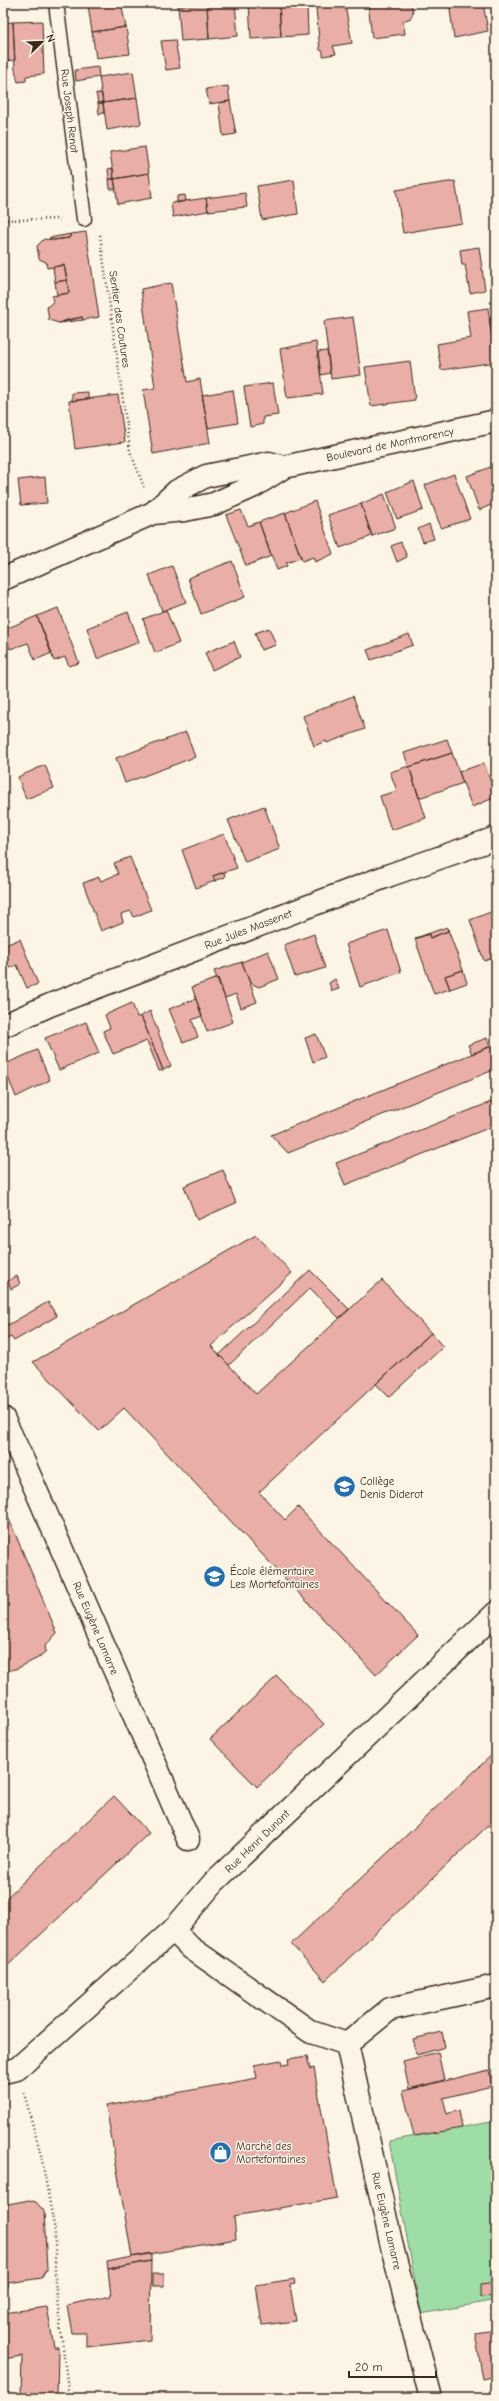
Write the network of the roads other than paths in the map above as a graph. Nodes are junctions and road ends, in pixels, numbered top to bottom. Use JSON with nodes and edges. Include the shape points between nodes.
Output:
{"nodes":[{"id":1,"x":56,"y":3,"type":"edge"},
{"id":2,"x":84,"y":219,"type":"road end"},
{"id":3,"x":496,"y":421,"type":"edge"},
{"id":4,"x":284,"y":467,"type":"junction"},
{"id":5,"x":153,"y":513,"type":"junction"},
{"id":6,"x":3,"y":579,"type":"edge"},
{"id":7,"x":496,"y":838,"type":"edge"},
{"id":8,"x":3,"y":1026,"type":"edge"},
{"id":9,"x":3,"y":1418,"type":"edge"},
{"id":10,"x":496,"y":1613,"type":"edge"},
{"id":11,"x":188,"y":1839,"type":"dead end"},
{"id":12,"x":174,"y":1930,"type":"junction"},
{"id":13,"x":496,"y":1986,"type":"edge"},
{"id":14,"x":347,"y":2044,"type":"junction"},
{"id":15,"x":10,"y":2070,"type":"edge"},
{"id":16,"x":431,"y":2398,"type":"edge"}],
"edges":[{"from":1,"to":2,"type":"lane","name":"Rue Joseph Renot"},
{"from":3,"to":4,"type":"street","name":"Boulevard de Montmorency"},
{"from":4,"to":5,"type":"street","name":"Boulevard de Montmorency","via":[[254,486],[214,504]]},
{"from":4,"to":5,"type":"street","name":"Boulevard de Montmorency","via":[[269,463],[206,476],[177,491]]},
{"from":5,"to":6,"type":"street","name":"Boulevard de Montmorency"},
{"from":7,"to":8,"type":"street","name":"Rue Jules Massenet","via":[[376,880],[50,1005]]},
{"from":9,"to":11,"type":"street","name":"Rue Eugène Lamarre"},
{"from":10,"to":12,"type":"street","name":"Rue Henri Dunant","via":[[214,1882]]},
{"from":12,"to":14,"type":"street","via":[[191,1948],[311,2032]]},
{"from":12,"to":15,"type":"street","name":"Rue Henri Dunant"},
{"from":13,"to":14,"type":"street","via":[[390,2009]]},
{"from":14,"to":16,"type":"street","name":"Rue Eugène Lamarre","via":[[393,2251]]}]}
